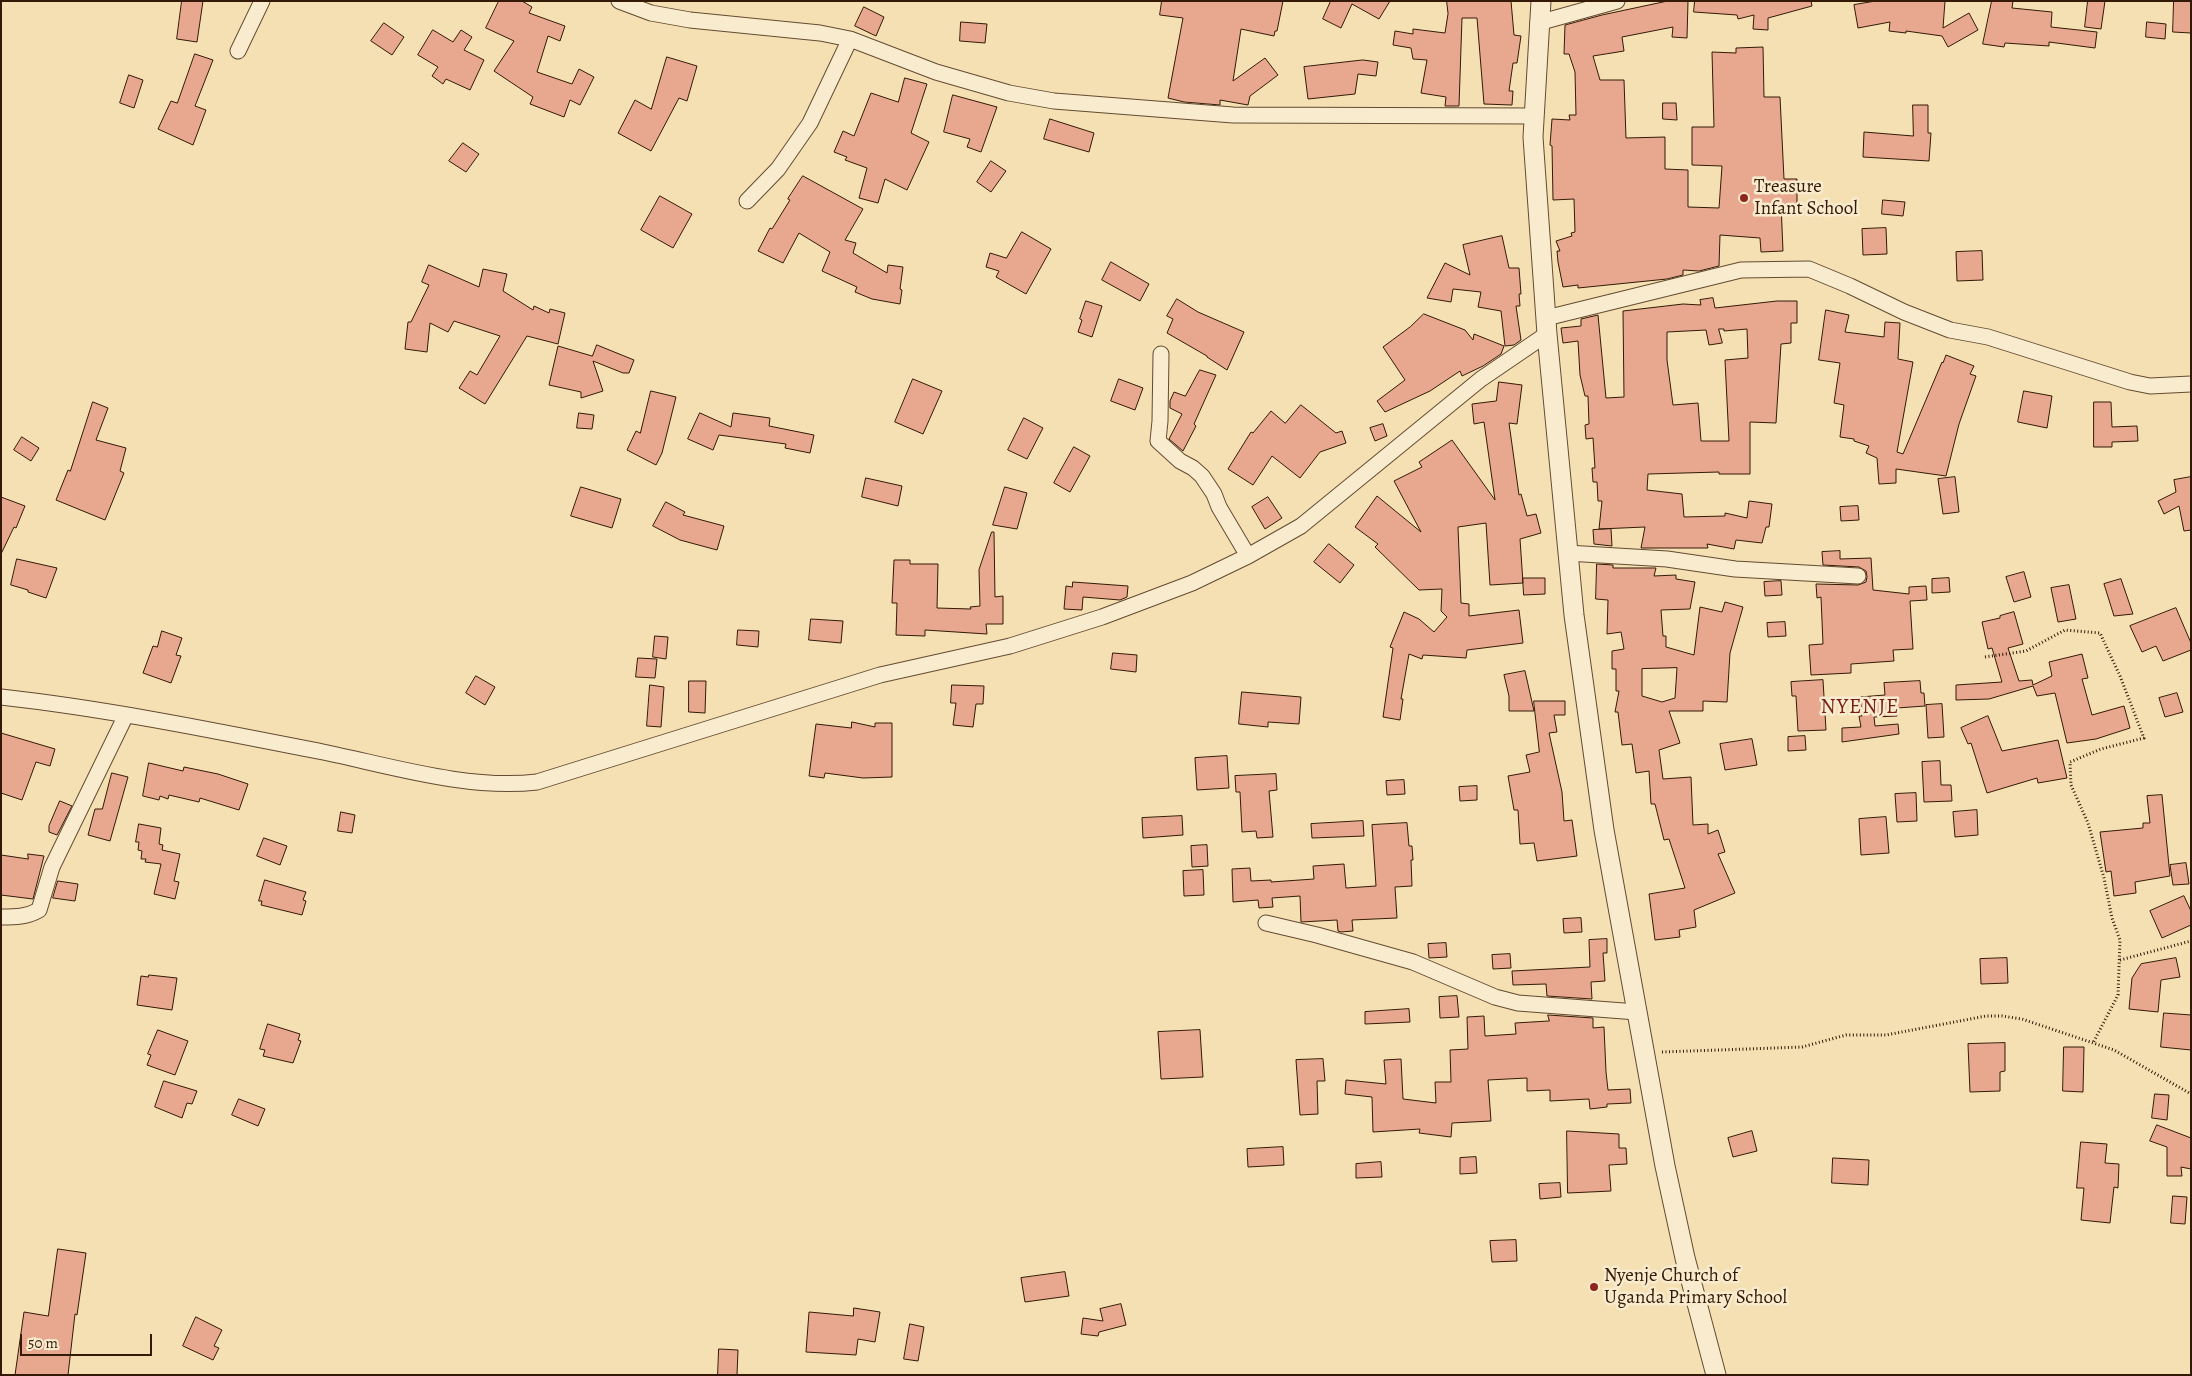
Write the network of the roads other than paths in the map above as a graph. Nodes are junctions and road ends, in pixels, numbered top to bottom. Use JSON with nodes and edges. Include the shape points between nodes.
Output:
{"nodes":[{"id":1,"x":262,"y":1,"type":"edge"},
{"id":2,"x":619,"y":1,"type":"edge"},
{"id":3,"x":1540,"y":1,"type":"edge"},
{"id":4,"x":1617,"y":1,"type":"edge"},
{"id":5,"x":1538,"y":23,"type":"junction"},
{"id":6,"x":850,"y":39,"type":"junction"},
{"id":7,"x":238,"y":51,"type":"dead end"},
{"id":8,"x":1534,"y":116,"type":"junction"},
{"id":9,"x":748,"y":201,"type":"dead end"},
{"id":10,"x":1546,"y":326,"type":"junction"},
{"id":11,"x":1161,"y":354,"type":"dead end"},
{"id":12,"x":2191,"y":384,"type":"edge"},
{"id":13,"x":1567,"y":553,"type":"junction"},
{"id":14,"x":1248,"y":556,"type":"junction"},
{"id":15,"x":1858,"y":576,"type":"dead end"},
{"id":16,"x":1,"y":697,"type":"edge"},
{"id":17,"x":126,"y":715,"type":"junction"},
{"id":18,"x":1,"y":917,"type":"edge"},
{"id":19,"x":1266,"y":923,"type":"dead end"},
{"id":20,"x":1637,"y":1012,"type":"junction"},
{"id":21,"x":1716,"y":1375,"type":"edge"}],
"edges":[{"from":1,"to":7,"type":"street"},
{"from":2,"to":6,"type":"street","via":[[652,13],[690,20]]},
{"from":3,"to":5,"type":"street"},
{"from":4,"to":5,"type":"street"},
{"from":5,"to":8,"type":"street"},
{"from":6,"to":8,"type":"street","via":[[936,72],[1009,93],[1054,101],[1233,115]]},
{"from":6,"to":9,"type":"street","via":[[810,123],[778,169]]},
{"from":8,"to":10,"type":"street"},
{"from":10,"to":12,"type":"street","via":[[1741,270],[1803,268],[1827,275],[1950,330],[1988,337],[2130,382],[2150,386]]},
{"from":10,"to":13,"type":"street"},
{"from":10,"to":14,"type":"street","via":[[1301,526]]},
{"from":11,"to":14,"type":"street","via":[[1158,441],[1202,476]]},
{"from":13,"to":15,"type":"street"},
{"from":13,"to":20,"type":"street","via":[[1604,830]]},
{"from":14,"to":17,"type":"street","via":[[1183,586],[1020,644],[880,676],[537,782],[520,784],[447,777]]},
{"from":16,"to":17,"type":"street"},
{"from":17,"to":18,"type":"street","via":[[52,867],[39,910],[17,917]]},
{"from":19,"to":20,"type":"street","via":[[1412,962],[1495,997],[1518,1003]]},
{"from":20,"to":21,"type":"street","via":[[1685,1258]]}]}
